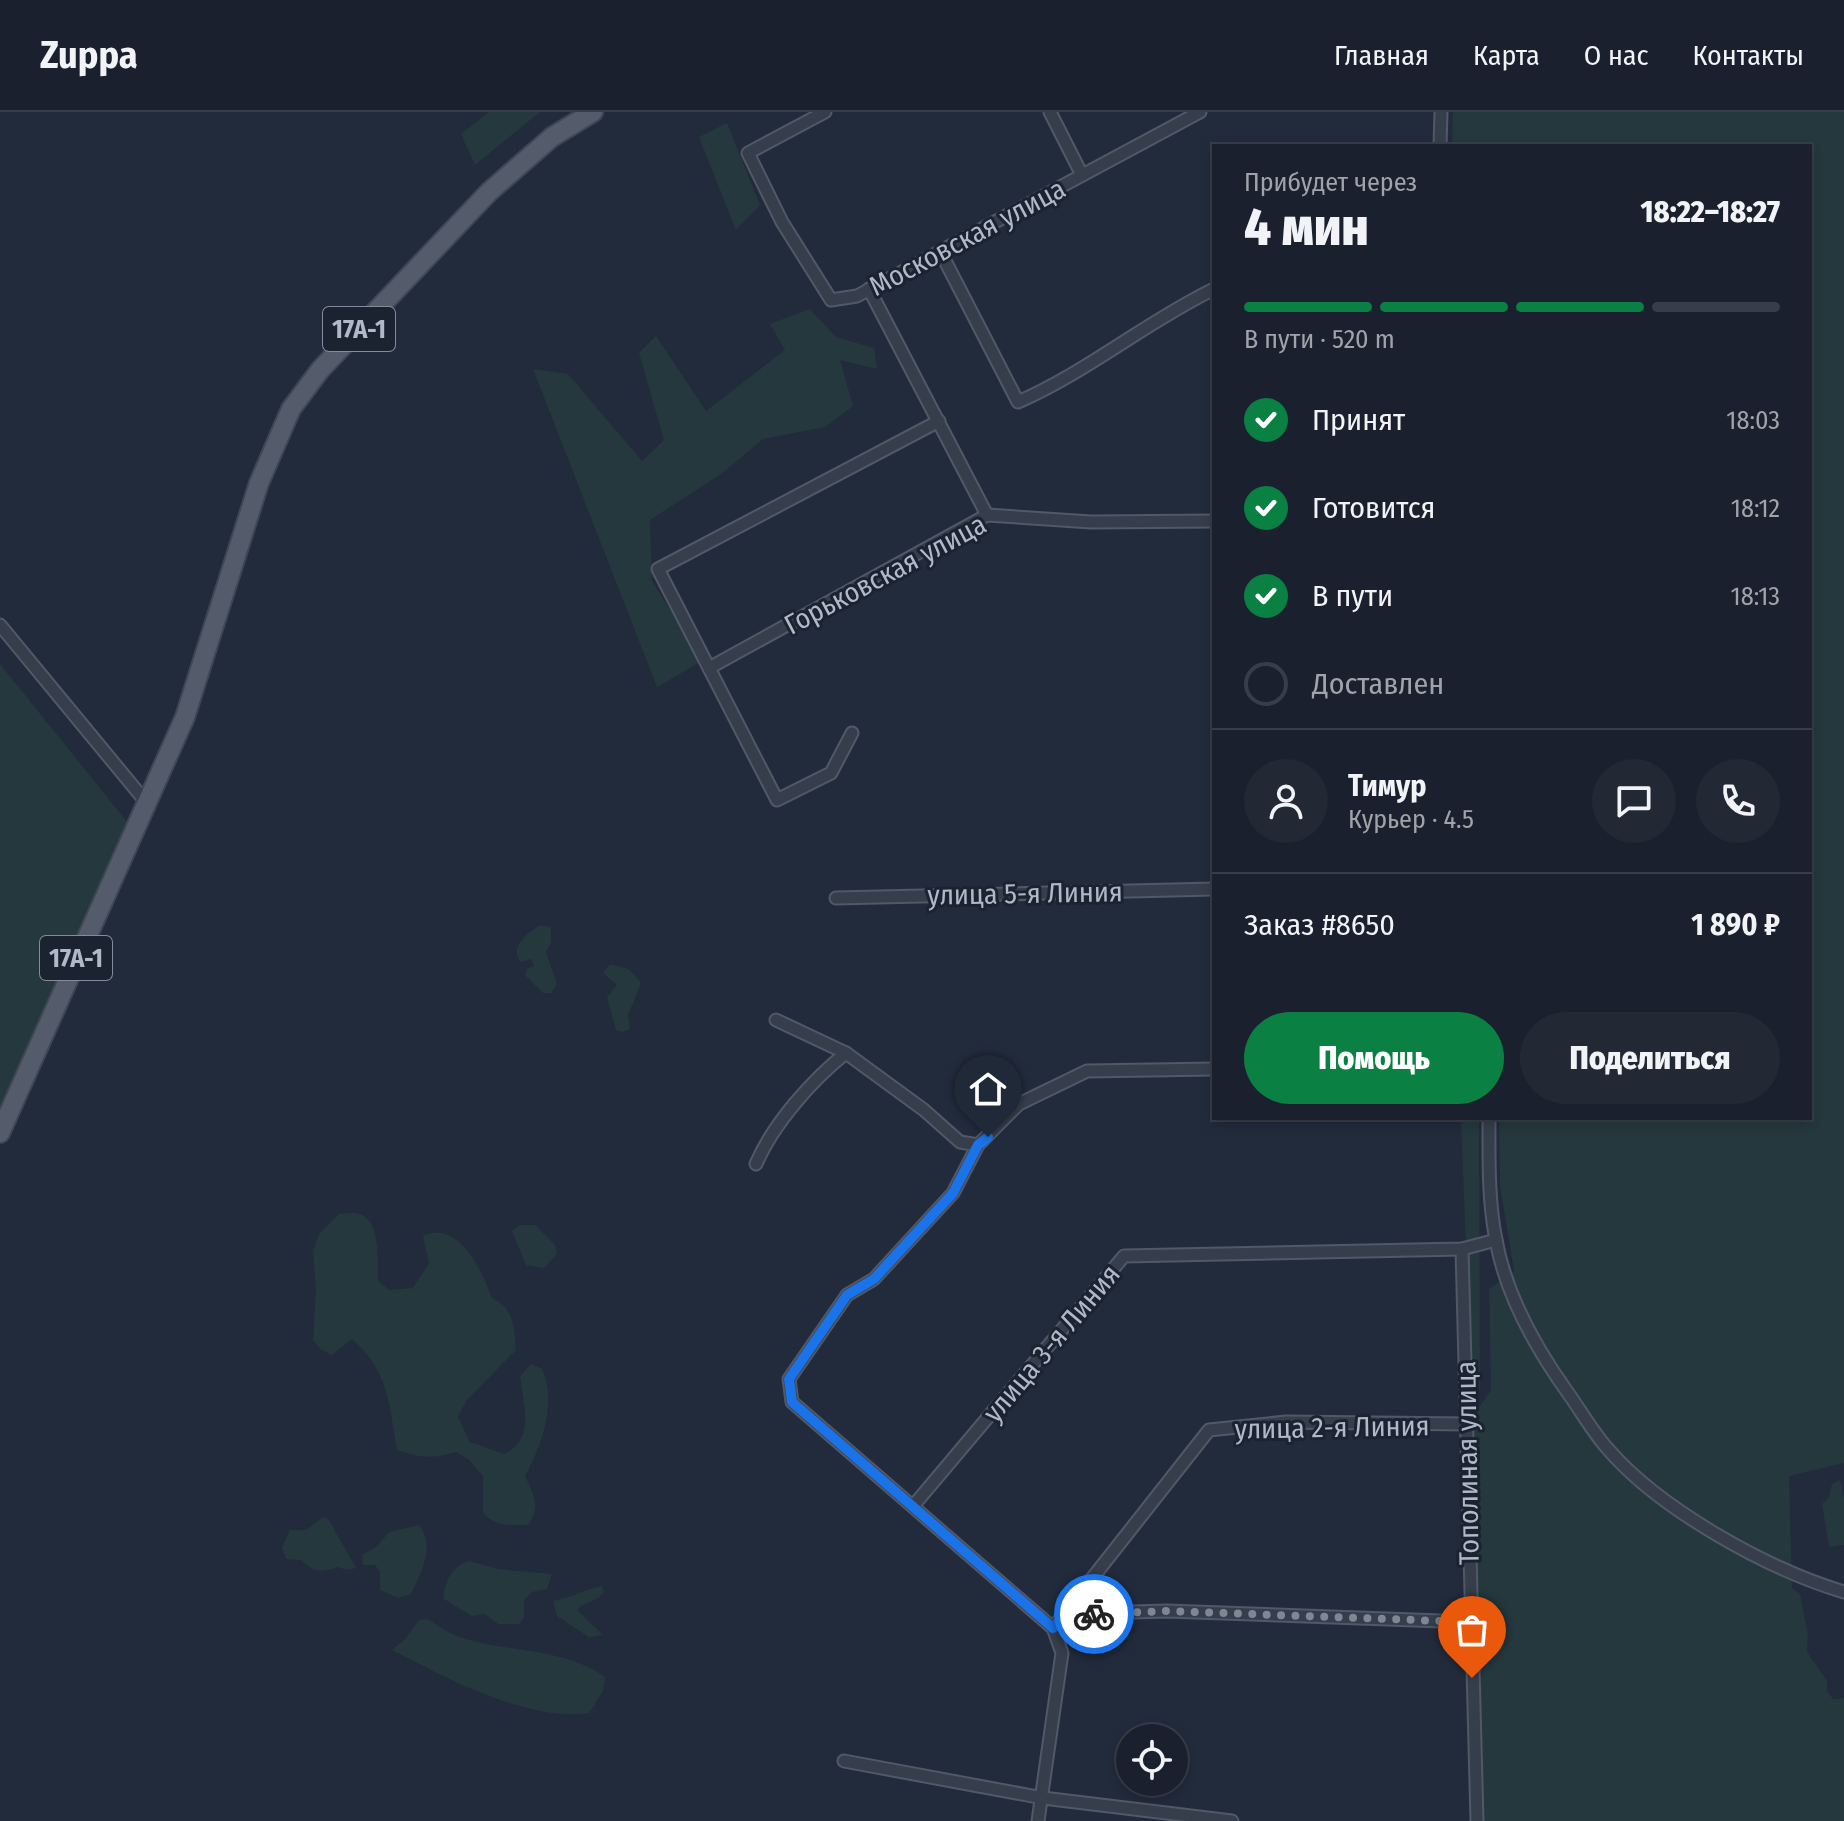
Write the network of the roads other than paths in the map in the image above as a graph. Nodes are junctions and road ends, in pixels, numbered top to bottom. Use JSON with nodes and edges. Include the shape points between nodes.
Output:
{"nodes":[{"id":1,"x":593,"y":112,"type":"edge"},
{"id":2,"x":825,"y":112,"type":"edge"},
{"id":3,"x":1050,"y":112,"type":"edge"},
{"id":4,"x":1200,"y":112,"type":"edge"},
{"id":5,"x":1441,"y":112,"type":"edge"},
{"id":6,"x":1440,"y":144,"type":"edge"},
{"id":7,"x":1082,"y":175,"type":"junction"},
{"id":8,"x":940,"y":251,"type":"junction"},
{"id":9,"x":869,"y":289,"type":"junction"},
{"id":10,"x":1212,"y":290,"type":"edge"},
{"id":11,"x":939,"y":421,"type":"junction"},
{"id":12,"x":987,"y":515,"type":"junction"},
{"id":13,"x":1212,"y":521,"type":"edge"},
{"id":14,"x":0,"y":625,"type":"edge"},
{"id":15,"x":709,"y":668,"type":"junction"},
{"id":16,"x":852,"y":733,"type":"dead end"},
{"id":17,"x":146,"y":802,"type":"junction"},
{"id":18,"x":1212,"y":889,"type":"edge"},
{"id":19,"x":836,"y":898,"type":"dead end"},
{"id":20,"x":776,"y":1020,"type":"dead end"},
{"id":21,"x":846,"y":1053,"type":"junction"},
{"id":22,"x":1212,"y":1069,"type":"edge"},
{"id":23,"x":1489,"y":1120,"type":"edge"},
{"id":24,"x":0,"y":1133,"type":"edge"},
{"id":25,"x":978,"y":1145,"type":"junction"},
{"id":26,"x":756,"y":1164,"type":"dead end"},
{"id":27,"x":1496,"y":1240,"type":"junction"},
{"id":28,"x":1462,"y":1249,"type":"junction"},
{"id":29,"x":1466,"y":1424,"type":"junction"},
{"id":30,"x":914,"y":1505,"type":"junction"},
{"id":31,"x":1844,"y":1592,"type":"edge"},
{"id":32,"x":1065,"y":1614,"type":"junction"},
{"id":33,"x":1469,"y":1622,"type":"junction"},
{"id":34,"x":1053,"y":1628,"type":"junction"},
{"id":35,"x":844,"y":1761,"type":"dead end"},
{"id":36,"x":1043,"y":1798,"type":"junction"},
{"id":37,"x":1038,"y":1821,"type":"edge"},
{"id":38,"x":1232,"y":1821,"type":"edge"},
{"id":39,"x":1477,"y":1821,"type":"edge"}],
"edges":[{"from":1,"to":17,"type":"main road","number":"17А-1","via":[[552,137],[489,192],[320,370],[291,409],[259,483],[185,717]]},
{"from":2,"to":9,"type":"street","name":"Московская улица","via":[[748,153],[782,222],[831,300]]},
{"from":3,"to":7,"type":"street"},
{"from":4,"to":7,"type":"street","name":"Московская улица"},
{"from":5,"to":6,"type":"street"},
{"from":7,"to":8,"type":"street","name":"Московская улица"},
{"from":8,"to":9,"type":"street","name":"Московская улица"},
{"from":8,"to":10,"type":"street","via":[[1018,402]]},
{"from":9,"to":11,"type":"street"},
{"from":11,"to":12,"type":"street"},
{"from":11,"to":15,"type":"street","via":[[658,569]]},
{"from":12,"to":13,"type":"street","name":"Горьковская улица","via":[[1091,522]]},
{"from":12,"to":15,"type":"street","name":"Горьковская улица"},
{"from":14,"to":17,"type":"street"},
{"from":15,"to":16,"type":"street","via":[[777,800],[831,773]]},
{"from":17,"to":24,"type":"main road","number":"17А-1"},
{"from":18,"to":19,"type":"street","name":"улица 5-я Линия"},
{"from":20,"to":21,"type":"street"},
{"from":21,"to":25,"type":"street","via":[[960,1142]]},
{"from":21,"to":26,"type":"street","via":[[819,1075]]},
{"from":22,"to":25,"type":"street","via":[[1087,1071],[1019,1104]]},
{"from":23,"to":27,"type":"street"},
{"from":25,"to":30,"type":"street","via":[[953,1193],[874,1279],[847,1295],[789,1379],[792,1402]]},
{"from":27,"to":28,"type":"street","name":"улица 3-я Линия"},
{"from":27,"to":31,"type":"street","via":[[1509,1287],[1545,1362],[1623,1465],[1702,1525],[1781,1568]]},
{"from":28,"to":29,"type":"street","name":"Тополиная улица"},
{"from":28,"to":30,"type":"street","name":"улица 3-я Линия","via":[[1124,1256]]},
{"from":29,"to":32,"type":"street","name":"улица 2-я Линия","via":[[1286,1422],[1209,1430]]},
{"from":29,"to":33,"type":"street","name":"Тополиная улица"},
{"from":30,"to":34,"type":"street"},
{"from":32,"to":33,"type":"street","via":[[1167,1611]]},
{"from":32,"to":34,"type":"street","name":"улица 2-я Линия"},
{"from":33,"to":39,"type":"street","name":"Тополиная улица"},
{"from":34,"to":36,"type":"street","via":[[1062,1653]]},
{"from":35,"to":36,"type":"street"},
{"from":36,"to":37,"type":"street"},
{"from":36,"to":38,"type":"street"}]}
